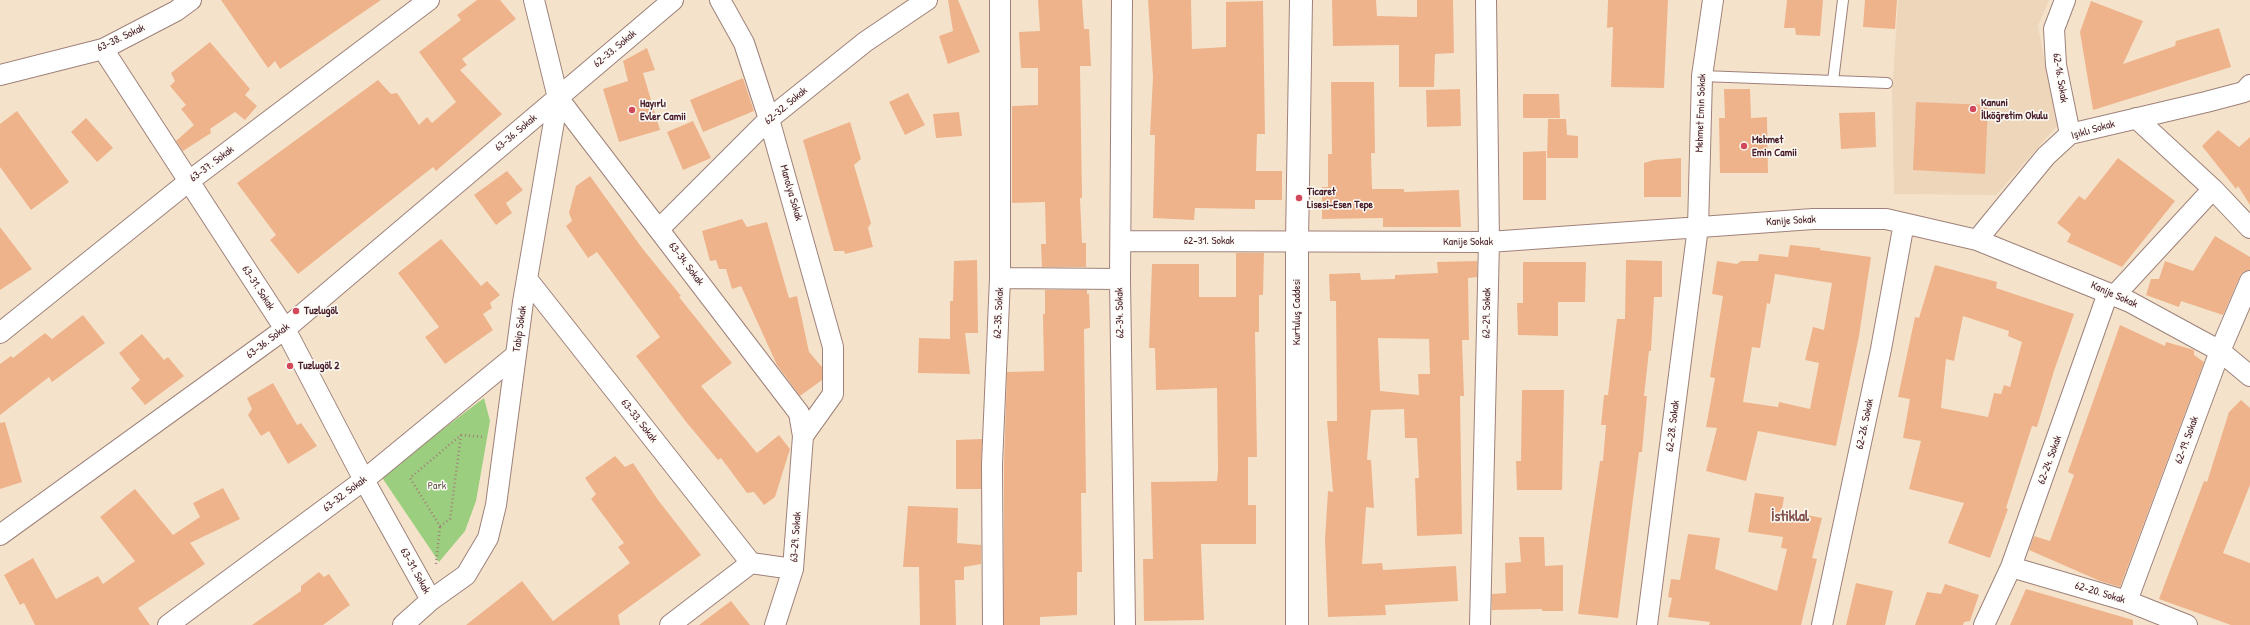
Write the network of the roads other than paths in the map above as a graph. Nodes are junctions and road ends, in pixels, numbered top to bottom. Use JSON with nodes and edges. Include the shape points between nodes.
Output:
{"nodes":[{"id":1,"x":429,"y":0,"type":"edge"},
{"id":2,"x":534,"y":0,"type":"edge"},
{"id":3,"x":673,"y":0,"type":"edge"},
{"id":4,"x":720,"y":0,"type":"edge"},
{"id":5,"x":927,"y":0,"type":"edge"},
{"id":6,"x":1000,"y":0,"type":"edge"},
{"id":7,"x":1122,"y":0,"type":"edge"},
{"id":8,"x":1301,"y":0,"type":"edge"},
{"id":9,"x":1486,"y":0,"type":"edge"},
{"id":10,"x":1713,"y":0,"type":"edge"},
{"id":11,"x":1843,"y":0,"type":"edge"},
{"id":12,"x":2065,"y":0,"type":"edge"},
{"id":13,"x":181,"y":4,"type":"edge"},
{"id":14,"x":102,"y":49,"type":"junction"},
{"id":15,"x":0,"y":75,"type":"edge"},
{"id":16,"x":1702,"y":76,"type":"junction"},
{"id":17,"x":1833,"y":81,"type":"junction"},
{"id":18,"x":1887,"y":83,"type":"dead end"},
{"id":19,"x":2250,"y":86,"type":"edge"},
{"id":20,"x":558,"y":98,"type":"junction"},
{"id":21,"x":2136,"y":118,"type":"junction"},
{"id":22,"x":769,"y":119,"type":"junction"},
{"id":23,"x":2070,"y":134,"type":"junction"},
{"id":24,"x":188,"y":182,"type":"junction"},
{"id":25,"x":2213,"y":189,"type":"junction"},
{"id":26,"x":1904,"y":223,"type":"junction"},
{"id":27,"x":1698,"y":227,"type":"junction"},
{"id":28,"x":2250,"y":228,"type":"edge"},
{"id":29,"x":659,"y":229,"type":"junction"},
{"id":30,"x":1977,"y":240,"type":"junction"},
{"id":31,"x":1121,"y":241,"type":"junction"},
{"id":32,"x":1297,"y":241,"type":"junction"},
{"id":33,"x":1489,"y":242,"type":"junction"},
{"id":34,"x":1000,"y":278,"type":"junction"},
{"id":35,"x":527,"y":279,"type":"junction"},
{"id":36,"x":1120,"y":279,"type":"junction"},
{"id":37,"x":2250,"y":280,"type":"edge"},
{"id":38,"x":2112,"y":294,"type":"junction"},
{"id":39,"x":285,"y":329,"type":"junction"},
{"id":40,"x":0,"y":333,"type":"edge"},
{"id":41,"x":2220,"y":351,"type":"junction"},
{"id":42,"x":516,"y":355,"type":"junction"},
{"id":43,"x":2250,"y":376,"type":"edge"},
{"id":44,"x":803,"y":436,"type":"junction"},
{"id":45,"x":364,"y":480,"type":"junction"},
{"id":46,"x":0,"y":535,"type":"edge"},
{"id":47,"x":751,"y":563,"type":"junction"},
{"id":48,"x":2011,"y":567,"type":"junction"},
{"id":49,"x":793,"y":569,"type":"junction"},
{"id":50,"x":431,"y":600,"type":"junction"},
{"id":51,"x":2127,"y":602,"type":"junction"},
{"id":52,"x":2174,"y":623,"type":"edge"},
{"id":53,"x":168,"y":625,"type":"edge"},
{"id":54,"x":403,"y":625,"type":"edge"},
{"id":55,"x":670,"y":625,"type":"edge"},
{"id":56,"x":775,"y":625,"type":"edge"},
{"id":57,"x":993,"y":625,"type":"edge"},
{"id":58,"x":1125,"y":625,"type":"edge"},
{"id":59,"x":1297,"y":625,"type":"edge"},
{"id":60,"x":1480,"y":625,"type":"edge"},
{"id":61,"x":1647,"y":625,"type":"edge"},
{"id":62,"x":1822,"y":625,"type":"edge"},
{"id":63,"x":1984,"y":625,"type":"edge"}],
"edges":[{"from":1,"to":24,"type":"street","name":"63-37. Sokak"},
{"from":2,"to":20,"type":"street","name":"Tabip Sokak"},
{"from":3,"to":20,"type":"street","name":"62-33. Sokak"},
{"from":4,"to":22,"type":"street","name":"Manolya Sokak","via":[[744,43]]},
{"from":5,"to":22,"type":"street","name":"62-32. Sokak","via":[[865,42]]},
{"from":6,"to":34,"type":"street","name":"62-35. Sokak"},
{"from":7,"to":31,"type":"street","name":"62-34. Sokak"},
{"from":8,"to":32,"type":"street","name":"Kurtuluş Caddesi"},
{"from":9,"to":33,"type":"street","name":"62-29. Sokak"},
{"from":10,"to":16,"type":"street","name":"Mehmet Emin Sokak"},
{"from":11,"to":17,"type":"lane"},
{"from":12,"to":23,"type":"street","name":"62-16. Sokak","via":[[2054,29],[2055,57]]},
{"from":13,"to":14,"type":"street","name":"63-38. Sokak"},
{"from":14,"to":15,"type":"street","name":"63-38. Sokak"},
{"from":14,"to":24,"type":"street","name":"63-31. Sokak"},
{"from":16,"to":17,"type":"lane"},
{"from":16,"to":27,"type":"street","name":"Mehmet Emin Sokak"},
{"from":17,"to":18,"type":"lane"},
{"from":19,"to":21,"type":"street","name":"Işıklı Sokak","via":[[2244,92]]},
{"from":20,"to":29,"type":"street","name":"63-34. Sokak"},
{"from":20,"to":35,"type":"street","name":"Tabip Sokak"},
{"from":20,"to":39,"type":"street","name":"63-36. Sokak"},
{"from":21,"to":23,"type":"street","name":"Işıklı Sokak"},
{"from":21,"to":25,"type":"street"},
{"from":22,"to":29,"type":"street","name":"62-32. Sokak"},
{"from":22,"to":44,"type":"street","name":"Manolya Sokak","via":[[833,347],[833,394]]},
{"from":23,"to":30,"type":"street","name":"Işıklı Sokak","via":[[2046,156]]},
{"from":24,"to":39,"type":"street","name":"63-31. Sokak"},
{"from":24,"to":40,"type":"street","name":"63-37. Sokak"},
{"from":25,"to":28,"type":"street"},
{"from":25,"to":38,"type":"street","name":"62-24. Sokak"},
{"from":26,"to":27,"type":"street","name":"Kanije Sokak","via":[[1886,219],[1813,219]]},
{"from":26,"to":30,"type":"street","name":"Kanije Sokak"},
{"from":26,"to":62,"type":"street","name":"62-26. Sokak","via":[[1881,349]]},
{"from":27,"to":33,"type":"street","name":"Kanije Sokak"},
{"from":27,"to":61,"type":"street","name":"62-28. Sokak"},
{"from":29,"to":44,"type":"street","name":"63-34. Sokak","via":[[799,412]]},
{"from":30,"to":38,"type":"street","name":"Kanije Sokak"},
{"from":31,"to":32,"type":"street","name":"62-31. Sokak"},
{"from":31,"to":36,"type":"street","name":"62-34. Sokak"},
{"from":32,"to":33,"type":"street","name":"Kanije Sokak"},
{"from":32,"to":59,"type":"street","name":"Kurtuluş Caddesi"},
{"from":33,"to":60,"type":"street","name":"62-29. Sokak"},
{"from":34,"to":36,"type":"street"},
{"from":34,"to":57,"type":"street","name":"62-35. Sokak","via":[[992,464]]},
{"from":35,"to":42,"type":"street","name":"Tabip Sokak"},
{"from":35,"to":47,"type":"street","name":"63-33. Sokak"},
{"from":36,"to":58,"type":"street","name":"62-34. Sokak"},
{"from":37,"to":41,"type":"street","name":"62-19. Sokak"},
{"from":38,"to":41,"type":"street","name":"Kanije Sokak"},
{"from":38,"to":48,"type":"street","name":"62-24. Sokak"},
{"from":39,"to":45,"type":"street","name":"63-31. Sokak"},
{"from":39,"to":46,"type":"street","name":"63-36. Sokak"},
{"from":41,"to":43,"type":"street","name":"Kanije Sokak"},
{"from":41,"to":51,"type":"street","name":"62-19. Sokak"},
{"from":42,"to":45,"type":"street","name":"63-32. Sokak"},
{"from":42,"to":50,"type":"street","name":"Tabip Sokak","via":[[496,505],[488,538],[466,575]]},
{"from":44,"to":49,"type":"street","name":"63-29. Sokak"},
{"from":45,"to":50,"type":"street","name":"63-31. Sokak"},
{"from":45,"to":53,"type":"street","name":"63-32. Sokak"},
{"from":47,"to":49,"type":"street","name":"63-29. Sokak"},
{"from":47,"to":55,"type":"street"},
{"from":48,"to":51,"type":"street","name":"62-20. Sokak"},
{"from":48,"to":63,"type":"street","name":"62-24. Sokak"},
{"from":49,"to":56,"type":"street"},
{"from":50,"to":54,"type":"street","name":"Tabip Sokak"},
{"from":51,"to":52,"type":"street","name":"62-20. Sokak"}]}
